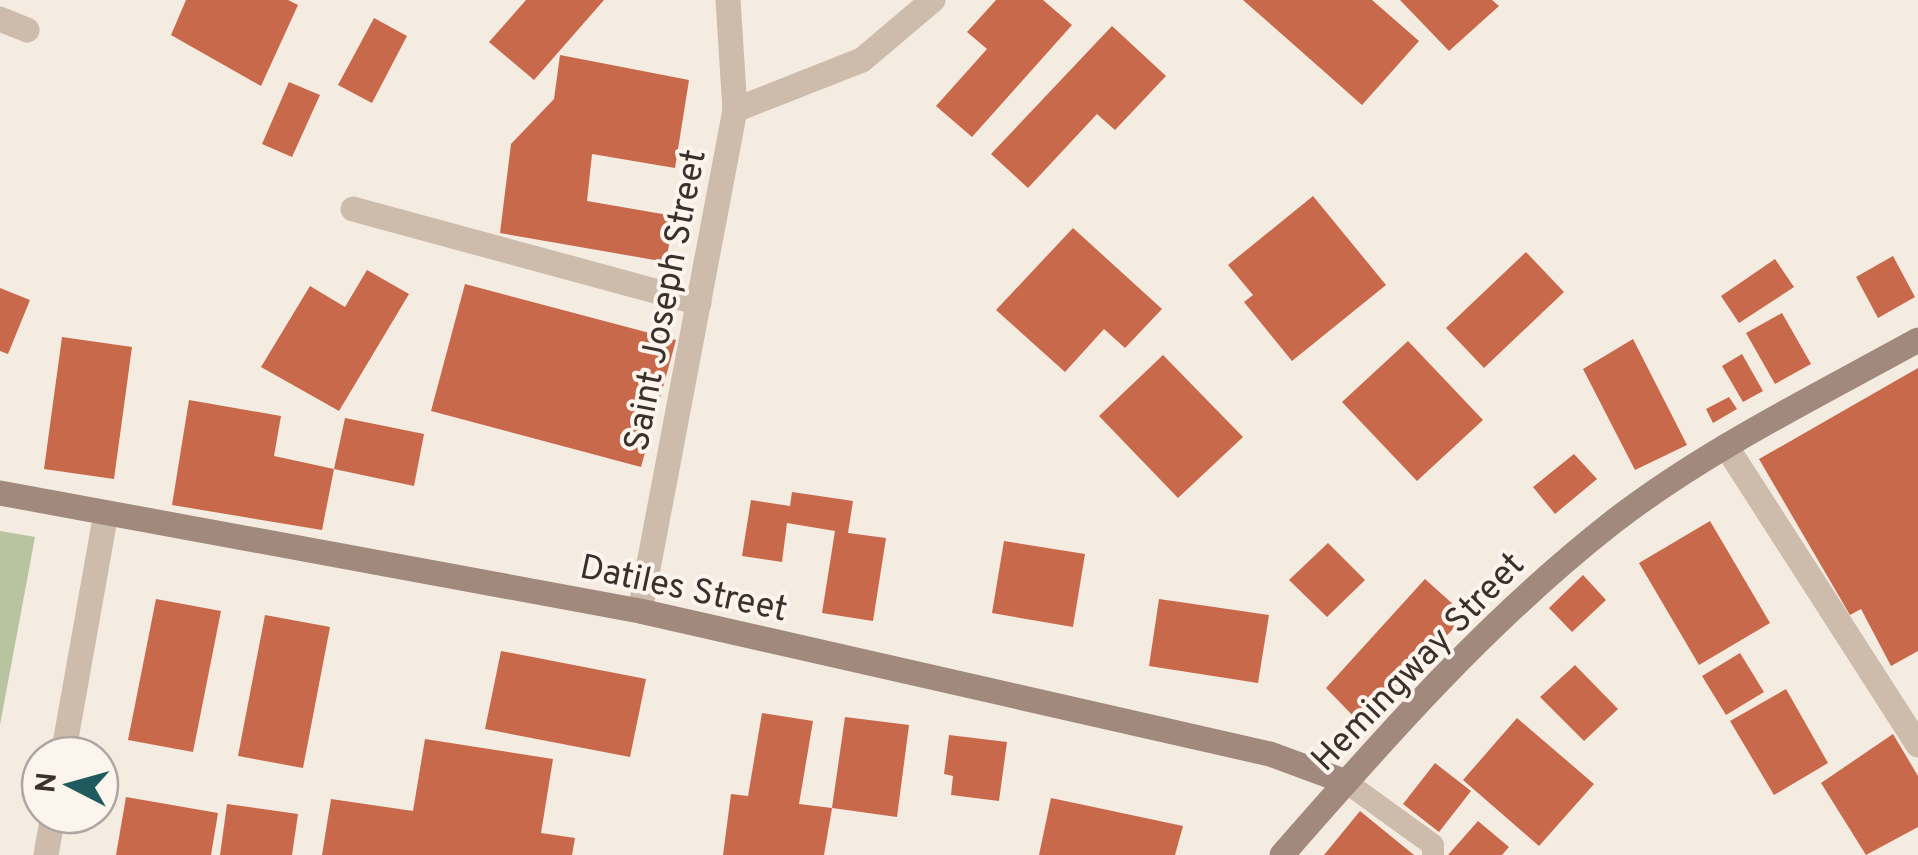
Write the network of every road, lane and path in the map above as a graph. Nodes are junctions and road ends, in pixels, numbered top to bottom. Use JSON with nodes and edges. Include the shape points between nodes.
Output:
{"nodes":[{"id":1,"x":728,"y":0,"type":"edge"},
{"id":2,"x":933,"y":0,"type":"edge"},
{"id":3,"x":0,"y":19,"type":"edge"},
{"id":4,"x":27,"y":30,"type":"dead end"},
{"id":5,"x":735,"y":110,"type":"junction"},
{"id":6,"x":353,"y":209,"type":"dead end"},
{"id":7,"x":699,"y":303,"type":"junction"},
{"id":8,"x":1918,"y":340,"type":"edge"},
{"id":9,"x":1726,"y":446,"type":"junction"},
{"id":10,"x":0,"y":493,"type":"edge"},
{"id":11,"x":106,"y":512,"type":"junction"},
{"id":12,"x":640,"y":611,"type":"junction"},
{"id":13,"x":67,"y":735,"type":"edge"},
{"id":14,"x":1918,"y":744,"type":"edge"},
{"id":15,"x":1346,"y":782,"type":"junction"},
{"id":16,"x":1282,"y":855,"type":"edge"},
{"id":17,"x":1434,"y":855,"type":"edge"}],
"edges":[{"from":1,"to":5,"type":"street","name":"Saint Joseph Street"},
{"from":2,"to":5,"type":"street","via":[[862,60]]},
{"from":3,"to":4,"type":"street"},
{"from":5,"to":7,"type":"street","name":"Saint Joseph Street"},
{"from":6,"to":7,"type":"street"},
{"from":7,"to":12,"type":"street","name":"Saint Joseph Street"},
{"from":8,"to":9,"type":"main road","name":"Hemingway Street"},
{"from":9,"to":14,"type":"street"},
{"from":9,"to":15,"type":"main road","name":"Hemingway Street","via":[[1616,520],[1514,603]]},
{"from":10,"to":11,"type":"main road","name":"Datiles Street"},
{"from":11,"to":12,"type":"main road","name":"Datiles Street"},
{"from":11,"to":13,"type":"street"},
{"from":12,"to":15,"type":"main road","name":"Datiles Street","via":[[1270,754]]},
{"from":15,"to":16,"type":"main road","name":"Hemingway Street"},
{"from":15,"to":17,"type":"lane","via":[[1433,845]]}]}
